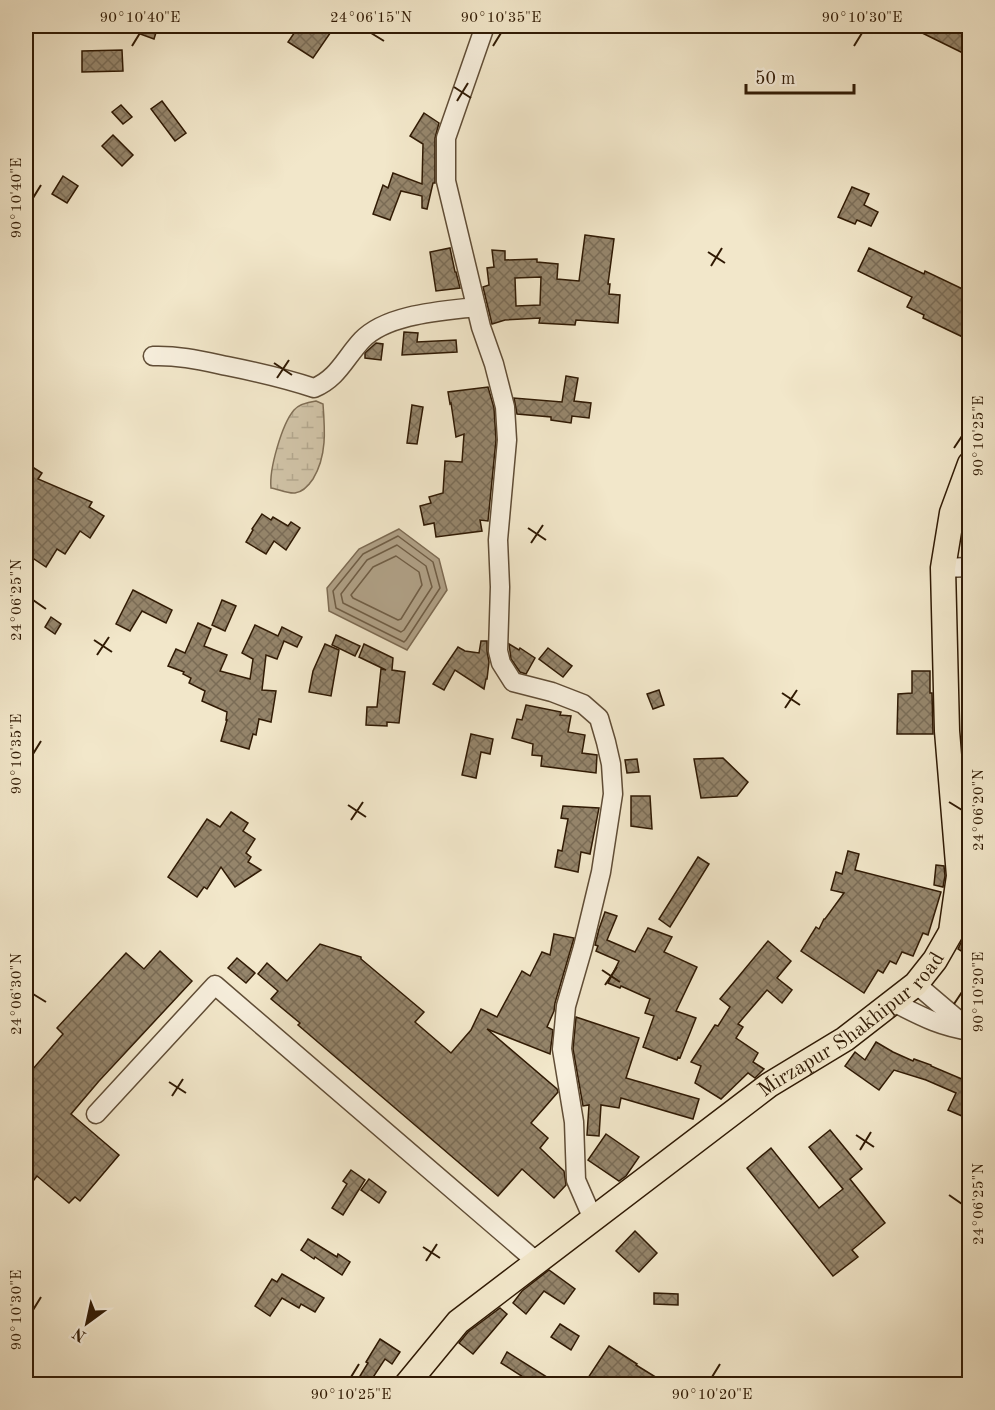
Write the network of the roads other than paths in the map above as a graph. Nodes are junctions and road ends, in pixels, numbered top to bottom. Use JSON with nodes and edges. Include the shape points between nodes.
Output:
{"nodes":[{"id":1,"x":485,"y":26,"type":"edge"},
{"id":2,"x":476,"y":307,"type":"junction"},
{"id":3,"x":153,"y":356,"type":"dead end"},
{"id":4,"x":969,"y":464,"type":"edge"},
{"id":5,"x":969,"y":567,"type":"edge"},
{"id":6,"x":943,"y":568,"type":"junction"},
{"id":7,"x":916,"y":984,"type":"junction"},
{"id":8,"x":893,"y":1002,"type":"junction"},
{"id":9,"x":969,"y":1030,"type":"edge"},
{"id":10,"x":96,"y":1114,"type":"dead end"},
{"id":11,"x":593,"y":1219,"type":"junction"},
{"id":12,"x":537,"y":1262,"type":"junction"},
{"id":13,"x":407,"y":1384,"type":"edge"}],
"edges":[{"from":1,"to":2,"type":"street","via":[[446,138],[446,181]]},
{"from":2,"to":3,"type":"street","via":[[406,317],[379,328],[363,339],[343,367],[314,388],[212,363]]},
{"from":2,"to":11,"type":"street","via":[[505,406],[507,440],[498,540],[501,663],[513,682],[583,704],[598,718],[611,764],[613,794],[601,872],[566,1006],[562,1049],[574,1122],[576,1180]]},
{"from":4,"to":6,"type":"main road","name":"Mirzapur Shakhipur road","via":[[951,513]]},
{"from":5,"to":6,"type":"street"},
{"from":6,"to":7,"type":"main road","name":"Mirzapur Shakhipur road","via":[[947,731],[959,876],[951,932]]},
{"from":7,"to":8,"type":"main road","name":"Mirzapur Shakhipur road"},
{"from":7,"to":9,"type":"street"},
{"from":8,"to":9,"type":"street","via":[[949,1028]]},
{"from":8,"to":11,"type":"main road","name":"Mirzapur Shakhipur road","via":[[845,1039],[769,1085]]},
{"from":10,"to":12,"type":"street","via":[[215,985]]},
{"from":11,"to":12,"type":"main road","name":"Mirzapur Shakhipur road"},
{"from":12,"to":13,"type":"main road","name":"Mirzapur Shakhipur road","via":[[458,1323]]}]}
